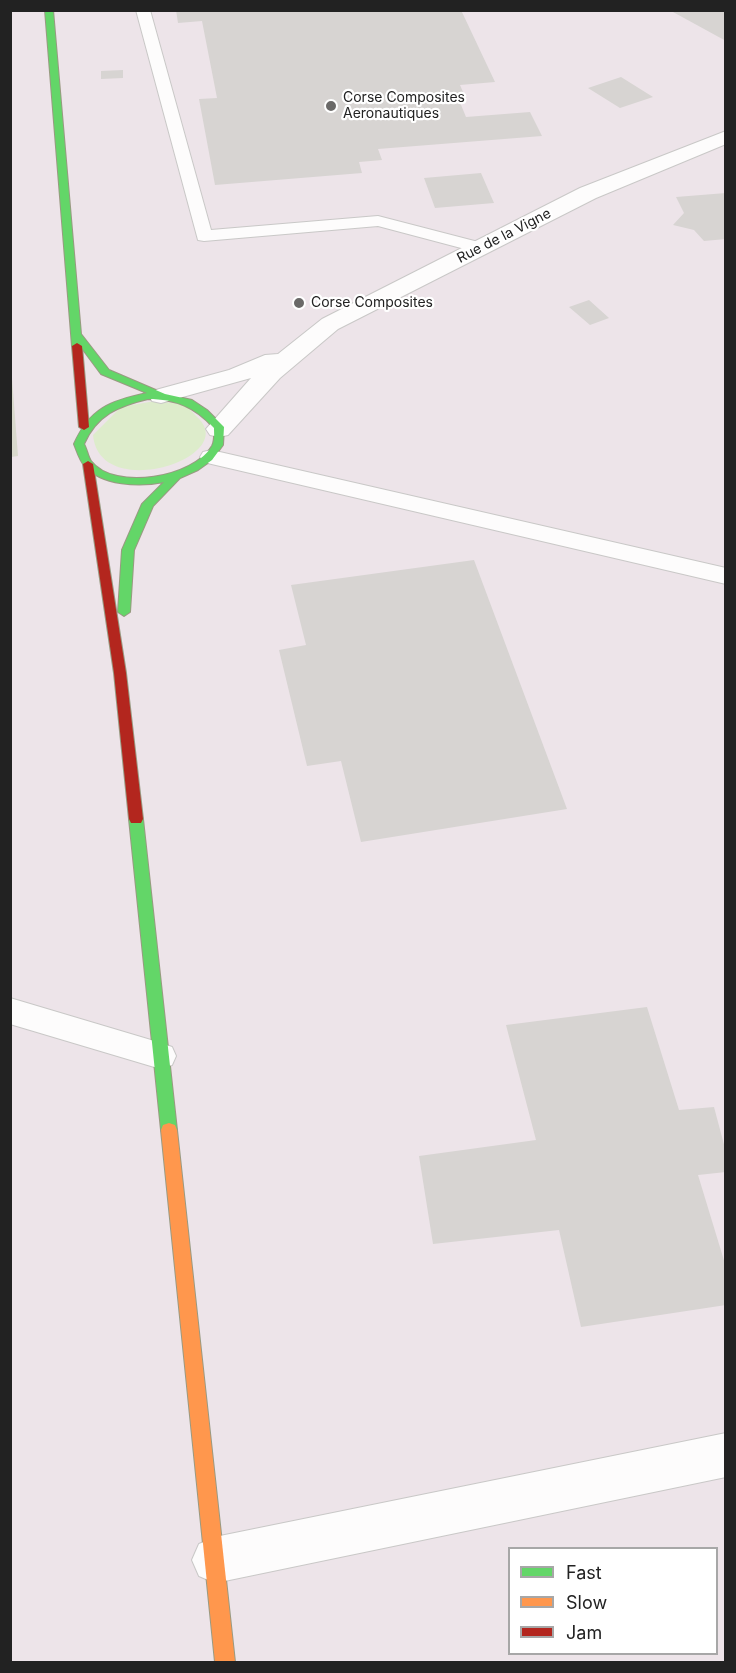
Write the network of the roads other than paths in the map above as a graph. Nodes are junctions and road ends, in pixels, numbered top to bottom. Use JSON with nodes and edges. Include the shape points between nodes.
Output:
{"nodes":[{"id":1,"x":49,"y":10,"type":"edge"},
{"id":2,"x":143,"y":10,"type":"edge"},
{"id":3,"x":726,"y":137,"type":"edge"},
{"id":4,"x":480,"y":248,"type":"junction"},
{"id":5,"x":78,"y":336,"type":"junction"},
{"id":6,"x":293,"y":352,"type":"junction"},
{"id":7,"x":161,"y":396,"type":"junction"},
{"id":8,"x":84,"y":427,"type":"junction"},
{"id":9,"x":219,"y":429,"type":"junction"},
{"id":10,"x":211,"y":457,"type":"junction"},
{"id":11,"x":88,"y":464,"type":"junction"},
{"id":12,"x":175,"y":477,"type":"junction"},
{"id":13,"x":726,"y":576,"type":"edge"},
{"id":14,"x":120,"y":674,"type":"junction"},
{"id":15,"x":10,"y":1011,"type":"edge"},
{"id":16,"x":160,"y":1056,"type":"junction"},
{"id":17,"x":726,"y":1455,"type":"edge"},
{"id":18,"x":215,"y":1560,"type":"junction"},
{"id":19,"x":225,"y":1662,"type":"edge"}],
"edges":[{"from":1,"to":5,"type":"main road"},
{"from":2,"to":4,"type":"lane","via":[[204,236],[378,221]]},
{"from":3,"to":4,"type":"street","name":"Rue de la Vigne","via":[[588,193]]},
{"from":4,"to":6,"type":"street","name":"Rue de la Vigne","via":[[330,324]]},
{"from":5,"to":7,"type":"main road","via":[[105,372]]},
{"from":5,"to":8,"type":"main road"},
{"from":6,"to":7,"type":"street","name":"Rue de la Vigne","via":[[238,375]]},
{"from":6,"to":9,"type":"street","name":"Rue de la Vigne","via":[[241,401]]},
{"from":7,"to":8,"type":"main road","via":[[123,400],[99,412]]},
{"from":7,"to":9,"type":"main road","via":[[194,403],[213,416]]},
{"from":8,"to":11,"type":"main road","via":[[79,444]]},
{"from":9,"to":10,"type":"main road","via":[[219,444]]},
{"from":10,"to":12,"type":"main road"},
{"from":10,"to":13,"type":"lane"},
{"from":11,"to":12,"type":"main road","via":[[128,481]]},
{"from":11,"to":14,"type":"main road"},
{"from":12,"to":14,"type":"main road","via":[[148,504],[128,550]]},
{"from":14,"to":16,"type":"main road"},
{"from":15,"to":16,"type":"lane"},
{"from":16,"to":18,"type":"main road"},
{"from":17,"to":18,"type":"street"},
{"from":18,"to":19,"type":"main road"}]}
